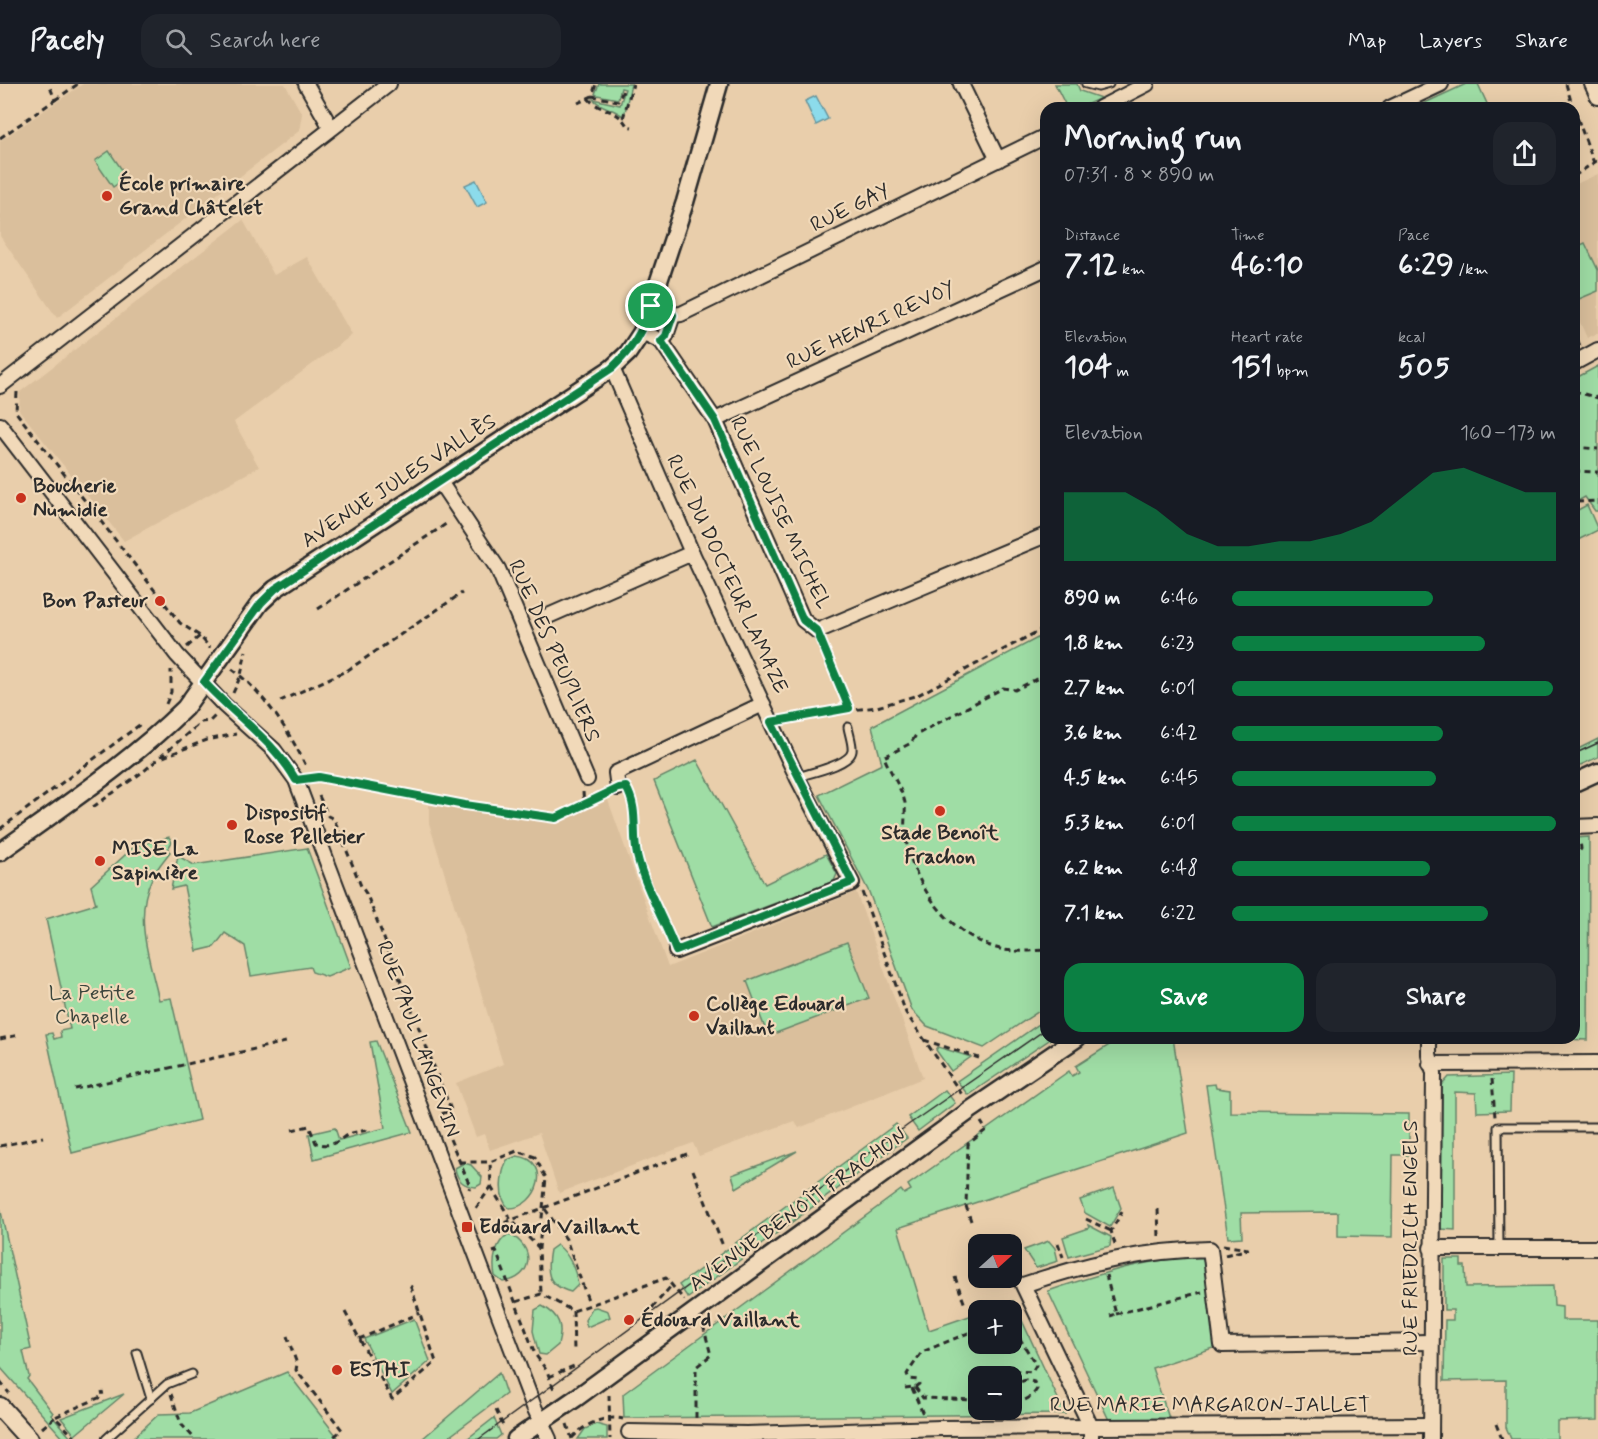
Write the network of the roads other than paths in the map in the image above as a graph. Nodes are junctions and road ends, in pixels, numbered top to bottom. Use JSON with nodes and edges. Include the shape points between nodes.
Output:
{"nodes":[{"id":1,"x":306,"y":84,"type":"edge"},
{"id":2,"x":389,"y":84,"type":"edge"},
{"id":3,"x":719,"y":84,"type":"edge"},
{"id":4,"x":961,"y":84,"type":"edge"},
{"id":5,"x":1086,"y":84,"type":"edge"},
{"id":6,"x":1108,"y":84,"type":"edge"},
{"id":7,"x":1147,"y":84,"type":"edge"},
{"id":8,"x":1441,"y":84,"type":"edge"},
{"id":9,"x":1592,"y":84,"type":"edge"},
{"id":10,"x":1598,"y":97,"type":"edge"},
{"id":11,"x":1112,"y":102,"type":"edge"},
{"id":12,"x":1403,"y":102,"type":"edge"},
{"id":13,"x":331,"y":128,"type":"junction"},
{"id":14,"x":1040,"y":139,"type":"edge"},
{"id":15,"x":998,"y":160,"type":"junction"},
{"id":16,"x":1040,"y":270,"type":"edge"},
{"id":17,"x":651,"y":306,"type":"junction"},
{"id":18,"x":673,"y":315,"type":"junction"},
{"id":19,"x":642,"y":332,"type":"junction"},
{"id":20,"x":661,"y":341,"type":"junction"},
{"id":21,"x":1598,"y":350,"type":"edge"},
{"id":22,"x":1580,"y":359,"type":"edge"},
{"id":23,"x":612,"y":368,"type":"junction"},
{"id":24,"x":4,"y":383,"type":"edge"},
{"id":25,"x":715,"y":420,"type":"junction"},
{"id":26,"x":0,"y":425,"type":"edge"},
{"id":27,"x":440,"y":482,"type":"junction"},
{"id":28,"x":1040,"y":538,"type":"edge"},
{"id":29,"x":692,"y":554,"type":"junction"},
{"id":30,"x":546,"y":617,"type":"dead end"},
{"id":31,"x":204,"y":682,"type":"junction"},
{"id":32,"x":763,"y":704,"type":"junction"},
{"id":33,"x":848,"y":727,"type":"dead end"},
{"id":34,"x":1598,"y":772,"type":"edge"},
{"id":35,"x":797,"y":777,"type":"junction"},
{"id":36,"x":587,"y":779,"type":"dead end"},
{"id":37,"x":1580,"y":780,"type":"edge"},
{"id":38,"x":618,"y":788,"type":"road end"},
{"id":39,"x":1598,"y":826,"type":"edge"},
{"id":40,"x":1580,"y":827,"type":"edge"},
{"id":41,"x":0,"y":852,"type":"edge"},
{"id":42,"x":676,"y":951,"type":"road end"},
{"id":43,"x":1068,"y":1044,"type":"edge"},
{"id":44,"x":1429,"y":1044,"type":"edge"},
{"id":45,"x":1598,"y":1063,"type":"edge"},
{"id":46,"x":1430,"y":1064,"type":"junction"},
{"id":47,"x":1598,"y":1127,"type":"edge"},
{"id":48,"x":1431,"y":1248,"type":"junction"},
{"id":49,"x":1499,"y":1248,"type":"junction"},
{"id":50,"x":1598,"y":1248,"type":"edge"},
{"id":51,"x":1431,"y":1342,"type":"junction"},
{"id":52,"x":136,"y":1353,"type":"dead end"},
{"id":53,"x":192,"y":1374,"type":"dead end"},
{"id":54,"x":151,"y":1399,"type":"junction"},
{"id":55,"x":0,"y":1407,"type":"edge"},
{"id":56,"x":541,"y":1422,"type":"junction"},
{"id":57,"x":1431,"y":1425,"type":"junction"},
{"id":58,"x":629,"y":1432,"type":"road end"},
{"id":59,"x":1091,"y":1433,"type":"edge"},
{"id":60,"x":512,"y":1436,"type":"edge"},
{"id":61,"x":29,"y":1439,"type":"edge"},
{"id":62,"x":106,"y":1439,"type":"edge"},
{"id":63,"x":549,"y":1439,"type":"edge"},
{"id":64,"x":1431,"y":1439,"type":"edge"}],
"edges":[{"from":1,"to":13,"type":"street"},
{"from":2,"to":13,"type":"street"},
{"from":3,"to":17,"type":"street","name":"AVENUE JULES VALLÈS"},
{"from":4,"to":15,"type":"street"},
{"from":5,"to":6,"type":"lane"},
{"from":7,"to":11,"type":"street"},
{"from":8,"to":12,"type":"street"},
{"from":9,"to":10,"type":"street"},
{"from":13,"to":24,"type":"street"},
{"from":14,"to":15,"type":"street","name":"RUE GAY"},
{"from":15,"to":18,"type":"street","name":"RUE GAY"},
{"from":16,"to":25,"type":"street","name":"RUE HENRI REVOY"},
{"from":17,"to":18,"type":"street"},
{"from":17,"to":19,"type":"street","name":"AVENUE JULES VALLÈS"},
{"from":18,"to":20,"type":"street"},
{"from":19,"to":20,"type":"street"},
{"from":19,"to":23,"type":"street","name":"AVENUE JULES VALLÈS"},
{"from":20,"to":25,"type":"street","name":"RUE LOUISE MICHEL"},
{"from":21,"to":22,"type":"street"},
{"from":23,"to":27,"type":"street","name":"AVENUE JULES VALLÈS"},
{"from":23,"to":29,"type":"street","name":"RUE DU DOCTEUR LAMAZE"},
{"from":25,"to":28,"type":"street","name":"RUE LOUISE MICHEL","via":[[803,620],[817,631]]},
{"from":26,"to":31,"type":"street","name":"RUE PAUL LANGEVIN","via":[[165,640]]},
{"from":27,"to":31,"type":"street","name":"AVENUE JULES VALLÈS","via":[[275,589]]},
{"from":27,"to":36,"type":"street","name":"RUE DES PEUPLIERS","via":[[498,569]]},
{"from":29,"to":30,"type":"street"},
{"from":29,"to":32,"type":"street","name":"RUE DU DOCTEUR LAMAZE"},
{"from":31,"to":41,"type":"street","name":"AVENUE JULES VALLÈS","via":[[185,708],[130,758]]},
{"from":31,"to":56,"type":"street","name":"RUE PAUL LANGEVIN","via":[[274,750],[296,780]]},
{"from":32,"to":35,"type":"street","name":"RUE DU DOCTEUR LAMAZE"},
{"from":32,"to":38,"type":"street","via":[[616,774]]},
{"from":33,"to":35,"type":"lane","via":[[850,756]]},
{"from":34,"to":37,"type":"street"},
{"from":35,"to":42,"type":"street","name":"RUE DU DOCTEUR LAMAZE","via":[[852,882]]},
{"from":39,"to":40,"type":"street"},
{"from":43,"to":56,"type":"street","name":"AVENUE BENOÎT FRACHON","via":[[972,1109]]},
{"from":44,"to":46,"type":"street","name":"RUE FRIEDRICH ENGELS"},
{"from":45,"to":46,"type":"street"},
{"from":46,"to":48,"type":"street","name":"RUE FRIEDRICH ENGELS","via":[[1434,1073]]},
{"from":47,"to":49,"type":"lane","via":[[1498,1127]]},
{"from":48,"to":49,"type":"street"},
{"from":48,"to":51,"type":"street","name":"RUE FRIEDRICH ENGELS"},
{"from":49,"to":50,"type":"street"},
{"from":51,"to":57,"type":"street","name":"RUE FRIEDRICH ENGELS"},
{"from":51,"to":59,"type":"street","via":[[1222,1345],[1210,1250],[1160,1251],[1102,1261],[1023,1285]]},
{"from":52,"to":54,"type":"lane"},
{"from":53,"to":54,"type":"lane","via":[[167,1384]]},
{"from":54,"to":62,"type":"lane"},
{"from":55,"to":61,"type":"main road"},
{"from":56,"to":60,"type":"street","name":"AVENUE BENOÎT FRACHON"},
{"from":56,"to":63,"type":"street","name":"RUE PAUL LANGEVIN"},
{"from":57,"to":59,"type":"street","name":"RUE MARIE MARGARON-JALLET"},
{"from":57,"to":64,"type":"street","name":"RUE FRIEDRICH ENGELS"},
{"from":58,"to":59,"type":"street","name":"RUE MARIE MARGARON-JALLET","via":[[746,1434],[930,1428]]}]}
